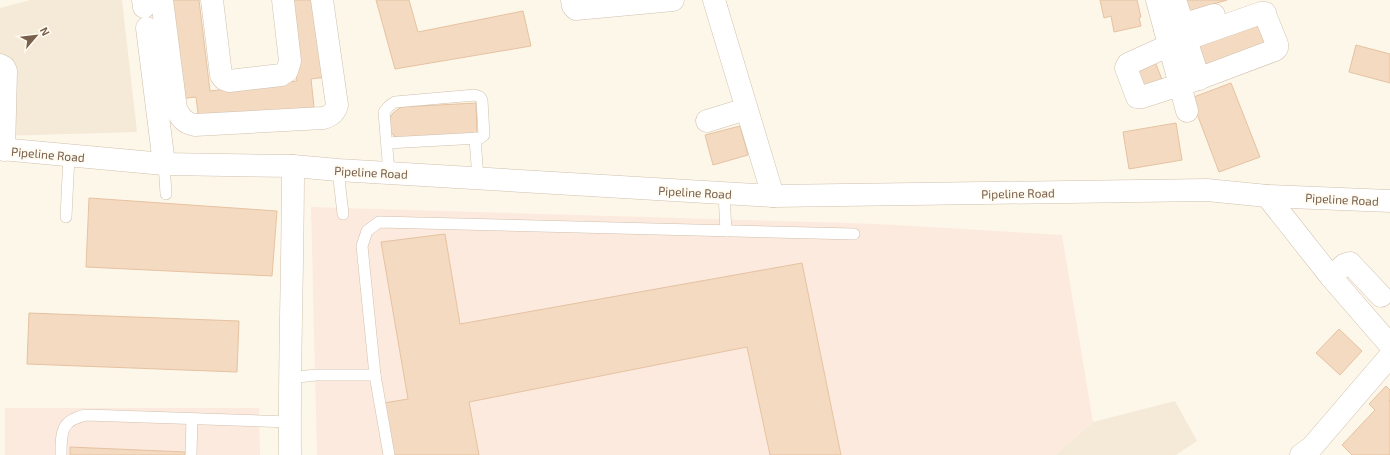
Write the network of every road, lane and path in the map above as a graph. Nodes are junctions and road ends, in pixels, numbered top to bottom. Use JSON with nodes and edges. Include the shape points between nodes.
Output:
{"nodes":[{"id":1,"x":212,"y":0,"type":"edge"},
{"id":2,"x":283,"y":0,"type":"edge"},
{"id":3,"x":322,"y":0,"type":"edge"},
{"id":4,"x":572,"y":0,"type":"edge"},
{"id":5,"x":673,"y":0,"type":"edge"},
{"id":6,"x":714,"y":0,"type":"edge"},
{"id":7,"x":1157,"y":0,"type":"edge"},
{"id":8,"x":1176,"y":0,"type":"edge"},
{"id":9,"x":149,"y":9,"type":"edge"},
{"id":10,"x":1232,"y":9,"type":"dead end"},
{"id":11,"x":1172,"y":38,"type":"junction"},
{"id":12,"x":0,"y":65,"type":"edge"},
{"id":13,"x":1182,"y":84,"type":"junction"},
{"id":14,"x":746,"y":109,"type":"junction"},
{"id":15,"x":1187,"y":111,"type":"dead end"},
{"id":16,"x":707,"y":121,"type":"dead end"},
{"id":17,"x":475,"y":138,"type":"junction"},
{"id":18,"x":387,"y":143,"type":"junction"},
{"id":19,"x":2,"y":150,"type":"edge"},
{"id":20,"x":69,"y":156,"type":"junction"},
{"id":21,"x":164,"y":164,"type":"junction"},
{"id":22,"x":293,"y":166,"type":"junction"},
{"id":23,"x":338,"y":170,"type":"junction"},
{"id":24,"x":389,"y":173,"type":"junction"},
{"id":25,"x":478,"y":178,"type":"junction"},
{"id":26,"x":166,"y":194,"type":"dead end"},
{"id":27,"x":724,"y":194,"type":"junction"},
{"id":28,"x":773,"y":196,"type":"junction"},
{"id":29,"x":1267,"y":196,"type":"junction"},
{"id":30,"x":1390,"y":201,"type":"edge"},
{"id":31,"x":342,"y":214,"type":"dead end"},
{"id":32,"x":66,"y":217,"type":"dead end"},
{"id":33,"x":726,"y":231,"type":"junction"},
{"id":34,"x":854,"y":234,"type":"dead end"},
{"id":35,"x":1331,"y":277,"type":"junction"},
{"id":36,"x":1385,"y":291,"type":"edge"},
{"id":37,"x":1363,"y":314,"type":"junction"},
{"id":38,"x":1390,"y":345,"type":"edge"},
{"id":39,"x":1390,"y":356,"type":"edge"},
{"id":40,"x":375,"y":375,"type":"junction"},
{"id":41,"x":289,"y":378,"type":"junction"},
{"id":42,"x":192,"y":420,"type":"junction"},
{"id":43,"x":289,"y":422,"type":"junction"},
{"id":44,"x":61,"y":455,"type":"edge"},
{"id":45,"x":191,"y":455,"type":"edge"},
{"id":46,"x":290,"y":455,"type":"edge"},
{"id":47,"x":389,"y":455,"type":"edge"},
{"id":48,"x":1301,"y":455,"type":"edge"}],
"edges":[{"from":1,"to":2,"type":"street","via":[[221,75],[229,81],[287,71],[290,61]]},
{"from":3,"to":9,"type":"street","via":[[337,105],[335,111],[323,118],[195,125],[187,124],[176,109]]},
{"from":4,"to":5,"type":"street","via":[[576,9]]},
{"from":6,"to":14,"type":"street"},
{"from":7,"to":11,"type":"street"},
{"from":8,"to":11,"type":"street"},
{"from":9,"to":21,"type":"street"},
{"from":10,"to":11,"type":"street"},
{"from":11,"to":13,"type":"street"},
{"from":11,"to":13,"type":"street","via":[[1128,64],[1126,68],[1137,97]]},
{"from":11,"to":13,"type":"street","via":[[1265,13],[1277,44],[1275,50]]},
{"from":12,"to":19,"type":"street","via":[[6,71]]},
{"from":13,"to":15,"type":"street"},
{"from":14,"to":16,"type":"street"},
{"from":14,"to":28,"type":"street"},
{"from":17,"to":18,"type":"lane"},
{"from":17,"to":18,"type":"lane","via":[[484,135],[482,100],[475,95],[395,102],[384,112]]},
{"from":17,"to":25,"type":"lane"},
{"from":18,"to":24,"type":"lane"},
{"from":19,"to":20,"type":"street","name":"Pipeline Road"},
{"from":20,"to":21,"type":"street","name":"Pipeline Road"},
{"from":20,"to":32,"type":"lane"},
{"from":21,"to":22,"type":"street","name":"Pipeline Road"},
{"from":21,"to":26,"type":"lane"},
{"from":22,"to":23,"type":"street","name":"Pipeline Road"},
{"from":22,"to":41,"type":"street","via":[[287,245]]},
{"from":23,"to":24,"type":"street","name":"Pipeline Road"},
{"from":23,"to":31,"type":"lane"},
{"from":24,"to":25,"type":"street","name":"Pipeline Road"},
{"from":25,"to":27,"type":"street","name":"Pipeline Road"},
{"from":27,"to":28,"type":"street","name":"Pipeline Road"},
{"from":27,"to":33,"type":"lane"},
{"from":28,"to":29,"type":"street","name":"Pipeline Road","via":[[1207,190]]},
{"from":29,"to":30,"type":"street","name":"Pipeline Road"},
{"from":29,"to":35,"type":"street"},
{"from":33,"to":34,"type":"lane"},
{"from":33,"to":40,"type":"lane","via":[[379,222],[367,231],[362,246]]},
{"from":35,"to":36,"type":"street","via":[[1344,265],[1350,264]]},
{"from":35,"to":37,"type":"street"},
{"from":36,"to":37,"type":"street"},
{"from":37,"to":38,"type":"street"},
{"from":39,"to":48,"type":"street","via":[[1312,447]]},
{"from":40,"to":41,"type":"lane","via":[[316,375]]},
{"from":40,"to":47,"type":"lane"},
{"from":41,"to":43,"type":"street"},
{"from":42,"to":43,"type":"lane"},
{"from":42,"to":44,"type":"lane","via":[[86,415],[75,417],[62,430]]},
{"from":42,"to":45,"type":"lane"},
{"from":43,"to":46,"type":"street"}]}
